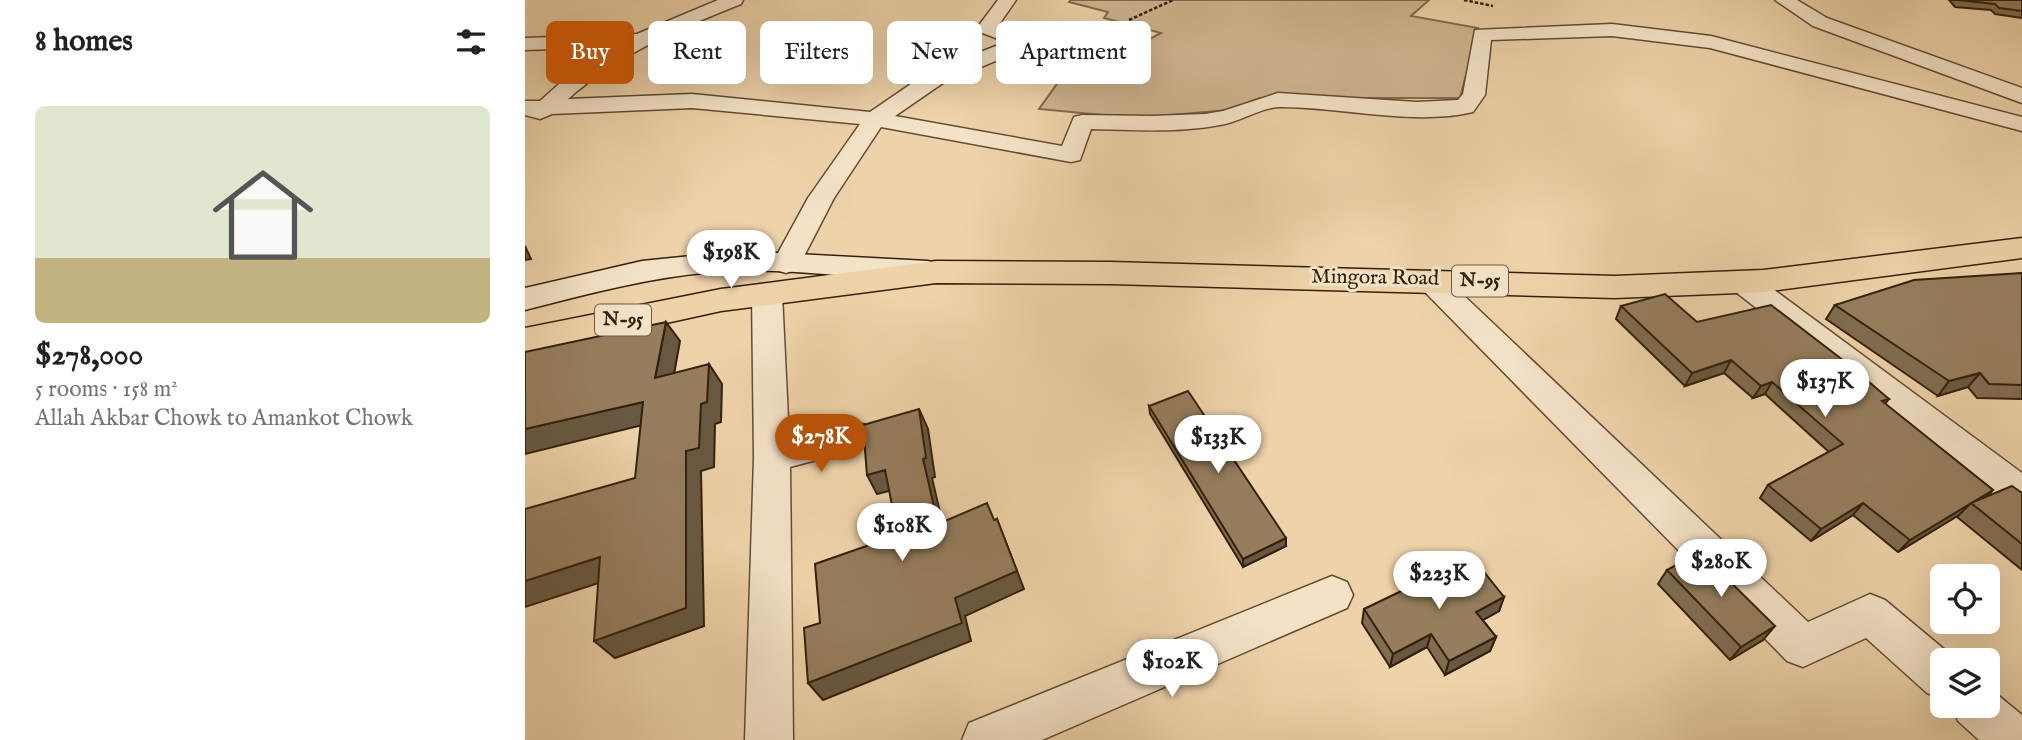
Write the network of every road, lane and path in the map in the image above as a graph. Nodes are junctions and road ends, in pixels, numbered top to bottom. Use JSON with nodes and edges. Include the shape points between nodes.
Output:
{"nodes":[{"id":1,"x":734,"y":0,"type":"edge"},
{"id":2,"x":1007,"y":0,"type":"edge"},
{"id":3,"x":1173,"y":0,"type":"edge"},
{"id":4,"x":1784,"y":0,"type":"edge"},
{"id":5,"x":1129,"y":20,"type":"dead end"},
{"id":6,"x":640,"y":40,"type":"junction"},
{"id":7,"x":525,"y":44,"type":"edge"},
{"id":8,"x":2022,"y":96,"type":"edge"},
{"id":9,"x":535,"y":108,"type":"edge"},
{"id":10,"x":875,"y":119,"type":"junction"},
{"id":11,"x":2022,"y":124,"type":"edge"},
{"id":12,"x":525,"y":125,"type":"edge"},
{"id":13,"x":2022,"y":248,"type":"edge"},
{"id":14,"x":777,"y":279,"type":"junction"},
{"id":15,"x":1430,"y":279,"type":"junction"},
{"id":16,"x":1743,"y":282,"type":"junction"},
{"id":17,"x":525,"y":299,"type":"edge"},
{"id":18,"x":525,"y":341,"type":"edge"},
{"id":19,"x":856,"y":436,"type":"dead end"},
{"id":20,"x":772,"y":458,"type":"junction"},
{"id":21,"x":2022,"y":494,"type":"edge"},
{"id":22,"x":1332,"y":595,"type":"dead end"},
{"id":23,"x":1930,"y":666,"type":"edge"},
{"id":24,"x":1990,"y":718,"type":"edge"},
{"id":25,"x":769,"y":740,"type":"edge"},
{"id":26,"x":986,"y":740,"type":"edge"},
{"id":27,"x":2011,"y":740,"type":"edge"}],
"edges":[{"from":1,"to":6,"type":"street"},
{"from":2,"to":10,"type":"street","via":[[987,28],[1024,42],[935,78]]},
{"from":3,"to":5,"type":"path"},
{"from":4,"to":8,"type":"street","via":[[1820,22]]},
{"from":6,"to":7,"type":"street"},
{"from":6,"to":9,"type":"street"},
{"from":9,"to":10,"type":"street","via":[[692,101]]},
{"from":9,"to":12,"type":"street"},
{"from":10,"to":11,"type":"street","via":[[1071,155],[1082,122],[1219,118],[1278,100],[1417,109],[1465,107],[1474,95],[1482,34],[1612,30],[1711,42]]},
{"from":10,"to":14,"type":"street","via":[[821,198]]},
{"from":13,"to":16,"type":"main road","name":"Mingora Road","number":"N-95"},
{"from":14,"to":15,"type":"main road","name":"Mingora Road","number":"N-95","via":[[936,272]]},
{"from":14,"to":17,"type":"main road","via":[[716,262],[619,274]]},
{"from":14,"to":18,"type":"main road","number":"N-95","via":[[721,300]]},
{"from":14,"to":20,"type":"street"},
{"from":15,"to":16,"type":"main road","name":"Mingora Road","number":"N-95","via":[[1615,287]]},
{"from":15,"to":23,"type":"street","via":[[1803,646],[1870,614]]},
{"from":16,"to":21,"type":"street"},
{"from":19,"to":20,"type":"street"},
{"from":20,"to":25,"type":"street"},
{"from":22,"to":26,"type":"street"},
{"from":24,"to":27,"type":"street"}]}
